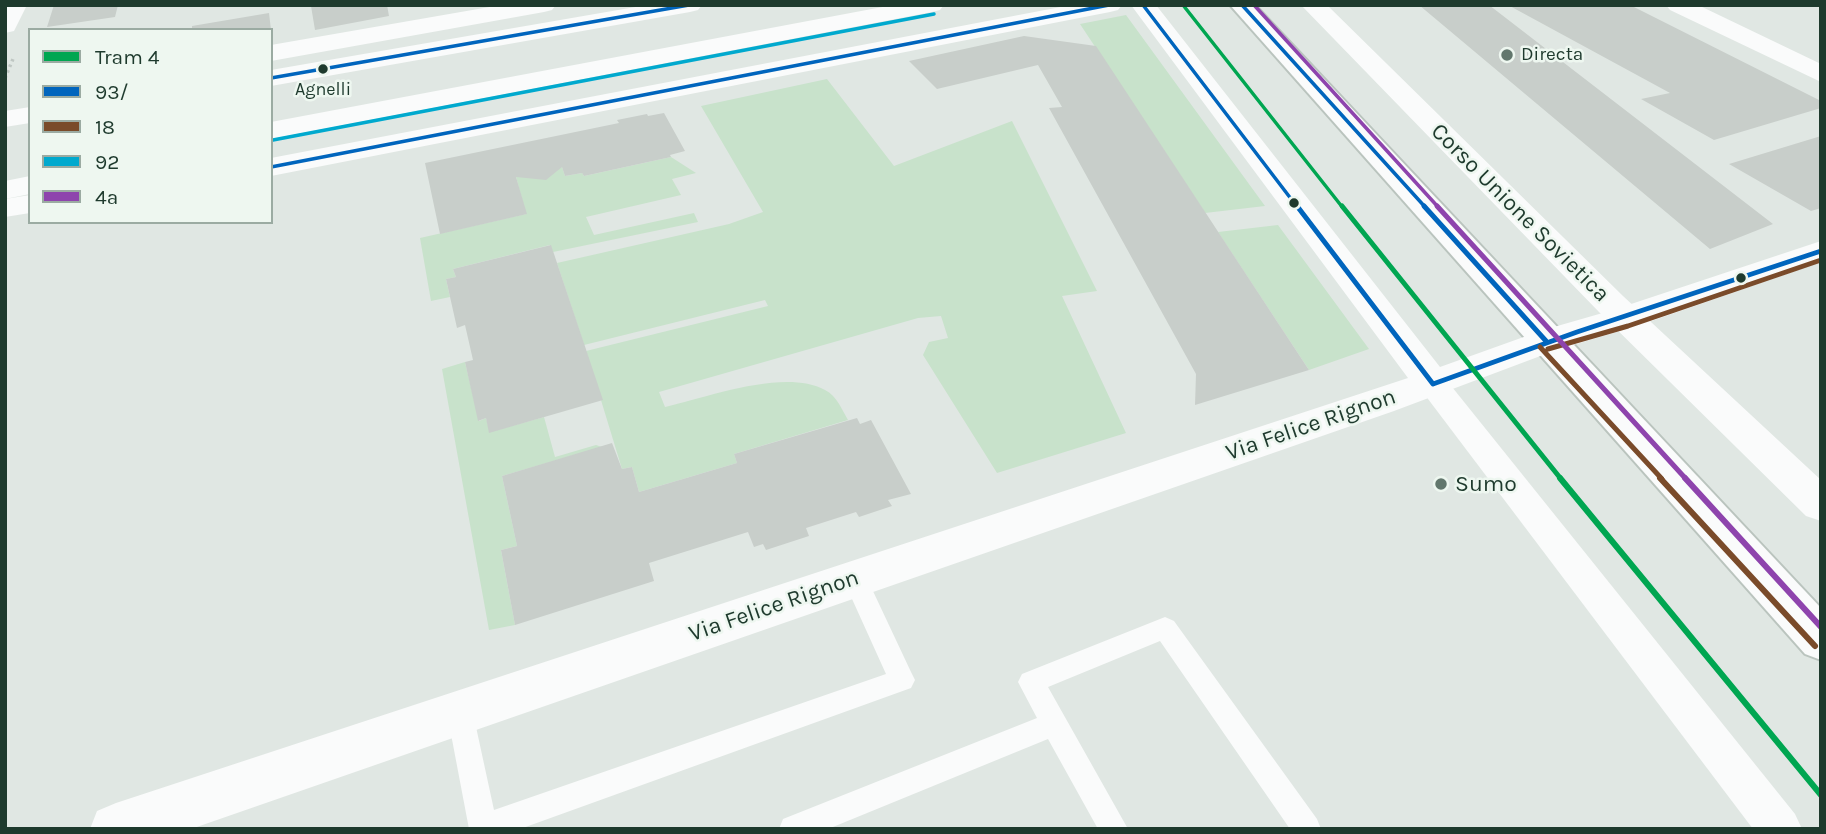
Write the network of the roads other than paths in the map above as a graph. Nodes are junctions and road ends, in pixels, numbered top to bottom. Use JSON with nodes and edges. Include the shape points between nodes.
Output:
{"nodes":[{"id":1,"x":15,"y":5,"type":"edge"},
{"id":2,"x":544,"y":5,"type":"edge"},
{"id":3,"x":690,"y":5,"type":"edge"},
{"id":4,"x":932,"y":5,"type":"edge"},
{"id":5,"x":1110,"y":5,"type":"edge"},
{"id":6,"x":1143,"y":5,"type":"edge"},
{"id":7,"x":1242,"y":5,"type":"edge"},
{"id":8,"x":1312,"y":5,"type":"edge"},
{"id":9,"x":1678,"y":5,"type":"edge"},
{"id":10,"x":5,"y":26,"type":"edge"},
{"id":11,"x":273,"y":53,"type":"edge"},
{"id":12,"x":1821,"y":74,"type":"edge"},
{"id":13,"x":273,"y":78,"type":"edge"},
{"id":14,"x":28,"y":115,"type":"edge"},
{"id":15,"x":5,"y":119,"type":"edge"},
{"id":16,"x":273,"y":131,"type":"edge"},
{"id":17,"x":273,"y":167,"type":"edge"},
{"id":18,"x":28,"y":185,"type":"edge"},
{"id":19,"x":5,"y":190,"type":"edge"},
{"id":20,"x":28,"y":204,"type":"edge"},
{"id":21,"x":5,"y":208,"type":"edge"},
{"id":22,"x":1821,"y":251,"type":"edge"},
{"id":23,"x":1625,"y":318,"type":"junction"},
{"id":24,"x":1546,"y":341,"type":"junction"},
{"id":25,"x":1433,"y":384,"type":"junction"},
{"id":26,"x":1821,"y":505,"type":"edge"},
{"id":27,"x":855,"y":579,"type":"junction"},
{"id":28,"x":1821,"y":640,"type":"edge"},
{"id":29,"x":460,"y":713,"type":"junction"},
{"id":30,"x":1056,"y":723,"type":"junction"},
{"id":31,"x":116,"y":829,"type":"edge"},
{"id":32,"x":793,"y":829,"type":"edge"},
{"id":33,"x":1114,"y":829,"type":"edge"},
{"id":34,"x":1307,"y":829,"type":"edge"},
{"id":35,"x":1780,"y":829,"type":"edge"}],
"edges":[{"from":1,"to":10,"type":"street"},
{"from":2,"to":11,"type":"street"},
{"from":3,"to":13,"type":"street"},
{"from":4,"to":16,"type":"street"},
{"from":5,"to":17,"type":"street"},
{"from":6,"to":25,"type":"street"},
{"from":7,"to":24,"type":"street"},
{"from":8,"to":23,"type":"street","name":"Corso Unione Sovietica"},
{"from":9,"to":12,"type":"street"},
{"from":14,"to":15,"type":"street"},
{"from":18,"to":19,"type":"street"},
{"from":20,"to":21,"type":"street"},
{"from":22,"to":23,"type":"street"},
{"from":23,"to":24,"type":"street"},
{"from":23,"to":26,"type":"street","name":"Corso Unione Sovietica"},
{"from":24,"to":25,"type":"street"},
{"from":24,"to":28,"type":"street"},
{"from":25,"to":27,"type":"street","name":"Via Felice Rignon"},
{"from":25,"to":35,"type":"street"},
{"from":27,"to":29,"type":"street","name":"Via Felice Rignon"},
{"from":27,"to":29,"type":"lane","via":[[902,680],[483,828]]},
{"from":29,"to":31,"type":"street","name":"Via Felice Rignon"},
{"from":30,"to":32,"type":"lane"},
{"from":30,"to":33,"type":"lane"},
{"from":30,"to":34,"type":"lane","via":[[1031,682],[1164,628]]}]}
